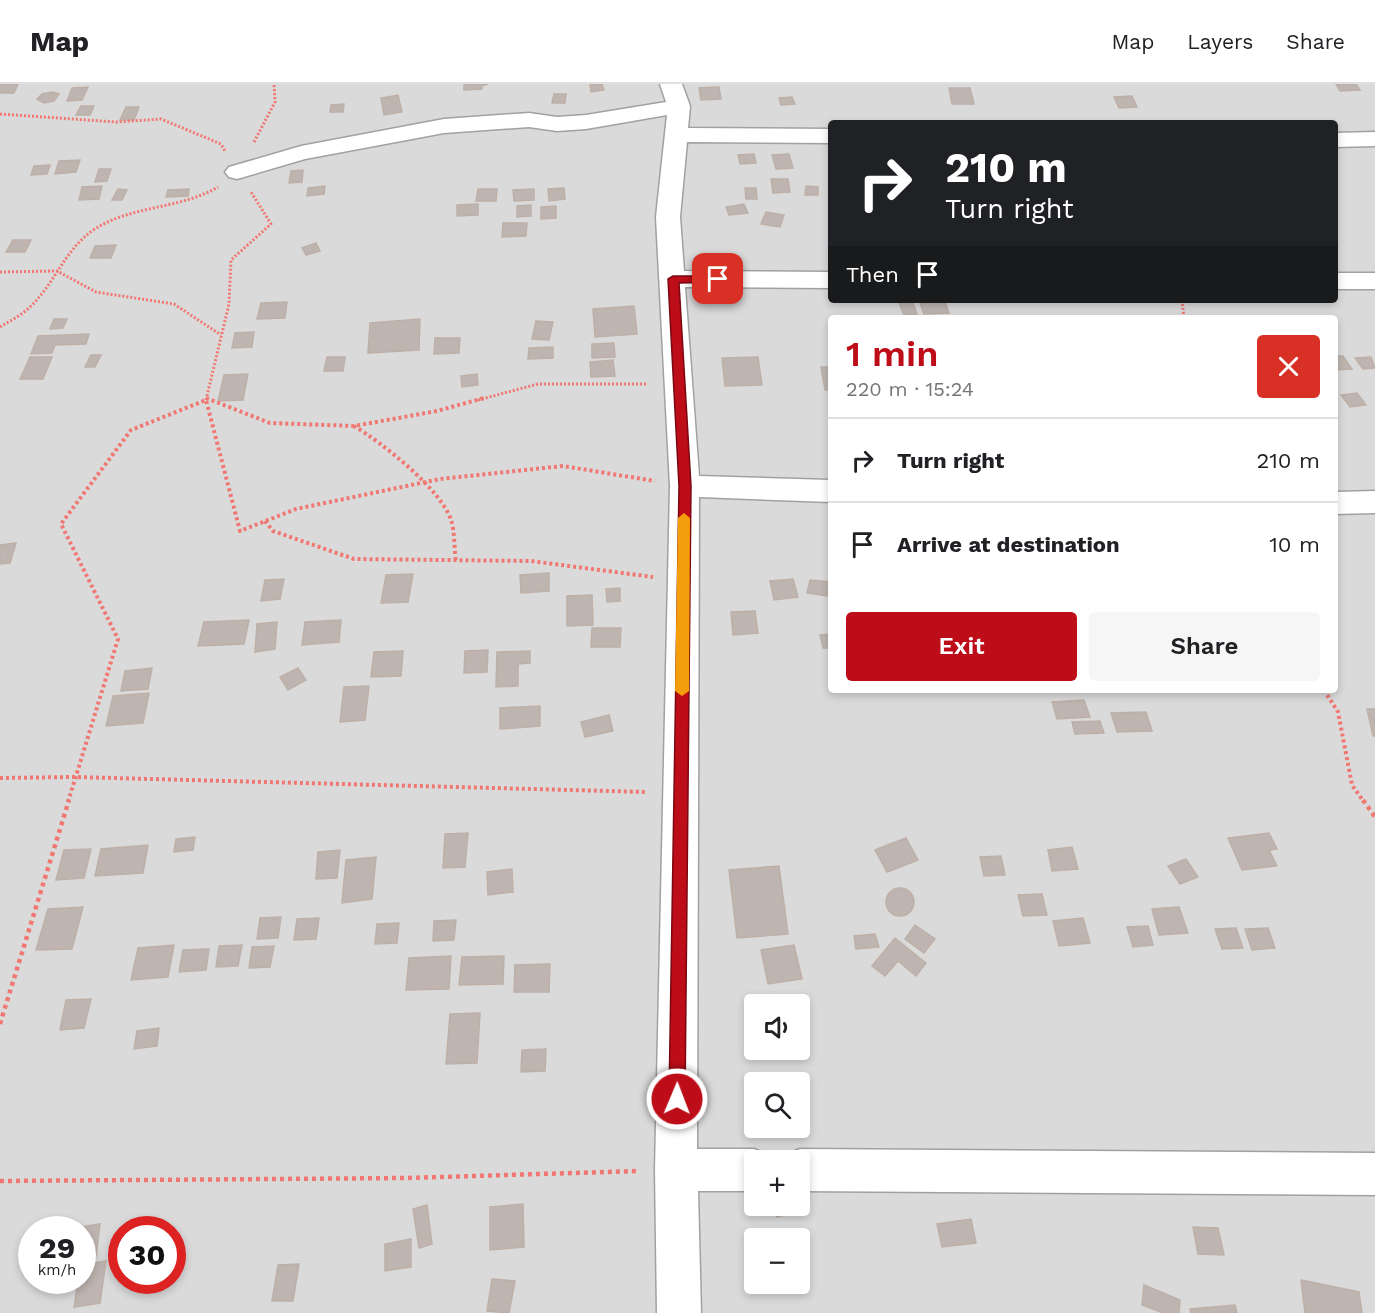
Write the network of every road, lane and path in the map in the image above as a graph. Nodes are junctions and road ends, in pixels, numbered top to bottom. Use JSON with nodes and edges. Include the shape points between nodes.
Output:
{"nodes":[{"id":1,"x":274,"y":84,"type":"edge"},
{"id":2,"x":671,"y":84,"type":"edge"},
{"id":3,"x":679,"y":106,"type":"junction"},
{"id":4,"x":0,"y":114,"type":"edge"},
{"id":5,"x":677,"y":135,"type":"junction"},
{"id":6,"x":828,"y":136,"type":"edge"},
{"id":7,"x":1375,"y":139,"type":"edge"},
{"id":8,"x":1338,"y":140,"type":"edge"},
{"id":9,"x":237,"y":172,"type":"junction"},
{"id":10,"x":57,"y":271,"type":"junction"},
{"id":11,"x":0,"y":272,"type":"edge"},
{"id":12,"x":673,"y":279,"type":"junction"},
{"id":13,"x":828,"y":280,"type":"edge"},
{"id":14,"x":1375,"y":280,"type":"edge"},
{"id":15,"x":1338,"y":281,"type":"edge"},
{"id":16,"x":0,"y":327,"type":"edge"},
{"id":17,"x":221,"y":335,"type":"junction"},
{"id":18,"x":679,"y":383,"type":"junction"},
{"id":19,"x":206,"y":400,"type":"junction"},
{"id":20,"x":354,"y":426,"type":"junction"},
{"id":21,"x":423,"y":483,"type":"junction"},
{"id":22,"x":685,"y":486,"type":"junction"},
{"id":23,"x":828,"y":491,"type":"edge"},
{"id":24,"x":1375,"y":502,"type":"edge"},
{"id":25,"x":1338,"y":503,"type":"edge"},
{"id":26,"x":265,"y":521,"type":"junction"},
{"id":27,"x":456,"y":562,"type":"junction"},
{"id":28,"x":684,"y":580,"type":"junction"},
{"id":29,"x":1326,"y":693,"type":"edge"},
{"id":30,"x":75,"y":777,"type":"junction"},
{"id":31,"x":0,"y":778,"type":"edge"},
{"id":32,"x":681,"y":793,"type":"junction"},
{"id":33,"x":1375,"y":817,"type":"edge"},
{"id":34,"x":0,"y":1024,"type":"edge"},
{"id":35,"x":676,"y":1170,"type":"junction"},
{"id":36,"x":744,"y":1170,"type":"edge"},
{"id":37,"x":810,"y":1170,"type":"edge"},
{"id":38,"x":1375,"y":1174,"type":"edge"},
{"id":39,"x":0,"y":1181,"type":"edge"},
{"id":40,"x":679,"y":1313,"type":"edge"}],
"edges":[{"from":1,"to":9,"type":"path","via":[[275,102]]},
{"from":2,"to":3,"type":"street"},
{"from":3,"to":5,"type":"street"},
{"from":3,"to":9,"type":"street","via":[[586,122],[557,124],[529,120],[444,126],[301,153]]},
{"from":4,"to":9,"type":"path","via":[[116,122],[161,119],[221,144]]},
{"from":5,"to":6,"type":"street"},
{"from":5,"to":12,"type":"street","via":[[668,217]]},
{"from":7,"to":8,"type":"street"},
{"from":9,"to":10,"type":"path","via":[[201,199],[93,231]]},
{"from":9,"to":17,"type":"path","via":[[271,224],[231,260],[229,304]]},
{"from":10,"to":11,"type":"path"},
{"from":10,"to":16,"type":"path","via":[[33,305]]},
{"from":10,"to":17,"type":"path","via":[[96,292],[174,304]]},
{"from":12,"to":13,"type":"street"},
{"from":12,"to":18,"type":"street"},
{"from":14,"to":15,"type":"street"},
{"from":17,"to":19,"type":"path"},
{"from":18,"to":20,"type":"path","via":[[538,384],[436,411]]},
{"from":18,"to":22,"type":"street"},
{"from":19,"to":20,"type":"path","via":[[270,423]]},
{"from":19,"to":26,"type":"path","via":[[240,531]]},
{"from":19,"to":30,"type":"path","via":[[131,430],[61,524],[118,639]]},
{"from":20,"to":21,"type":"path","via":[[384,444]]},
{"from":21,"to":22,"type":"path","via":[[563,466]]},
{"from":21,"to":26,"type":"path","via":[[296,508]]},
{"from":21,"to":27,"type":"path","via":[[451,519]]},
{"from":22,"to":23,"type":"street"},
{"from":22,"to":28,"type":"street"},
{"from":24,"to":25,"type":"street"},
{"from":26,"to":27,"type":"path","via":[[273,531],[354,559]]},
{"from":27,"to":28,"type":"path","via":[[531,561]]},
{"from":28,"to":32,"type":"street"},
{"from":29,"to":33,"type":"path","via":[[1338,712],[1352,786]]},
{"from":30,"to":31,"type":"path"},
{"from":30,"to":32,"type":"path"},
{"from":30,"to":34,"type":"path"},
{"from":32,"to":35,"type":"street"},
{"from":35,"to":36,"type":"street"},
{"from":35,"to":39,"type":"path","via":[[407,1178]]},
{"from":35,"to":40,"type":"street"},
{"from":37,"to":38,"type":"street"}]}
